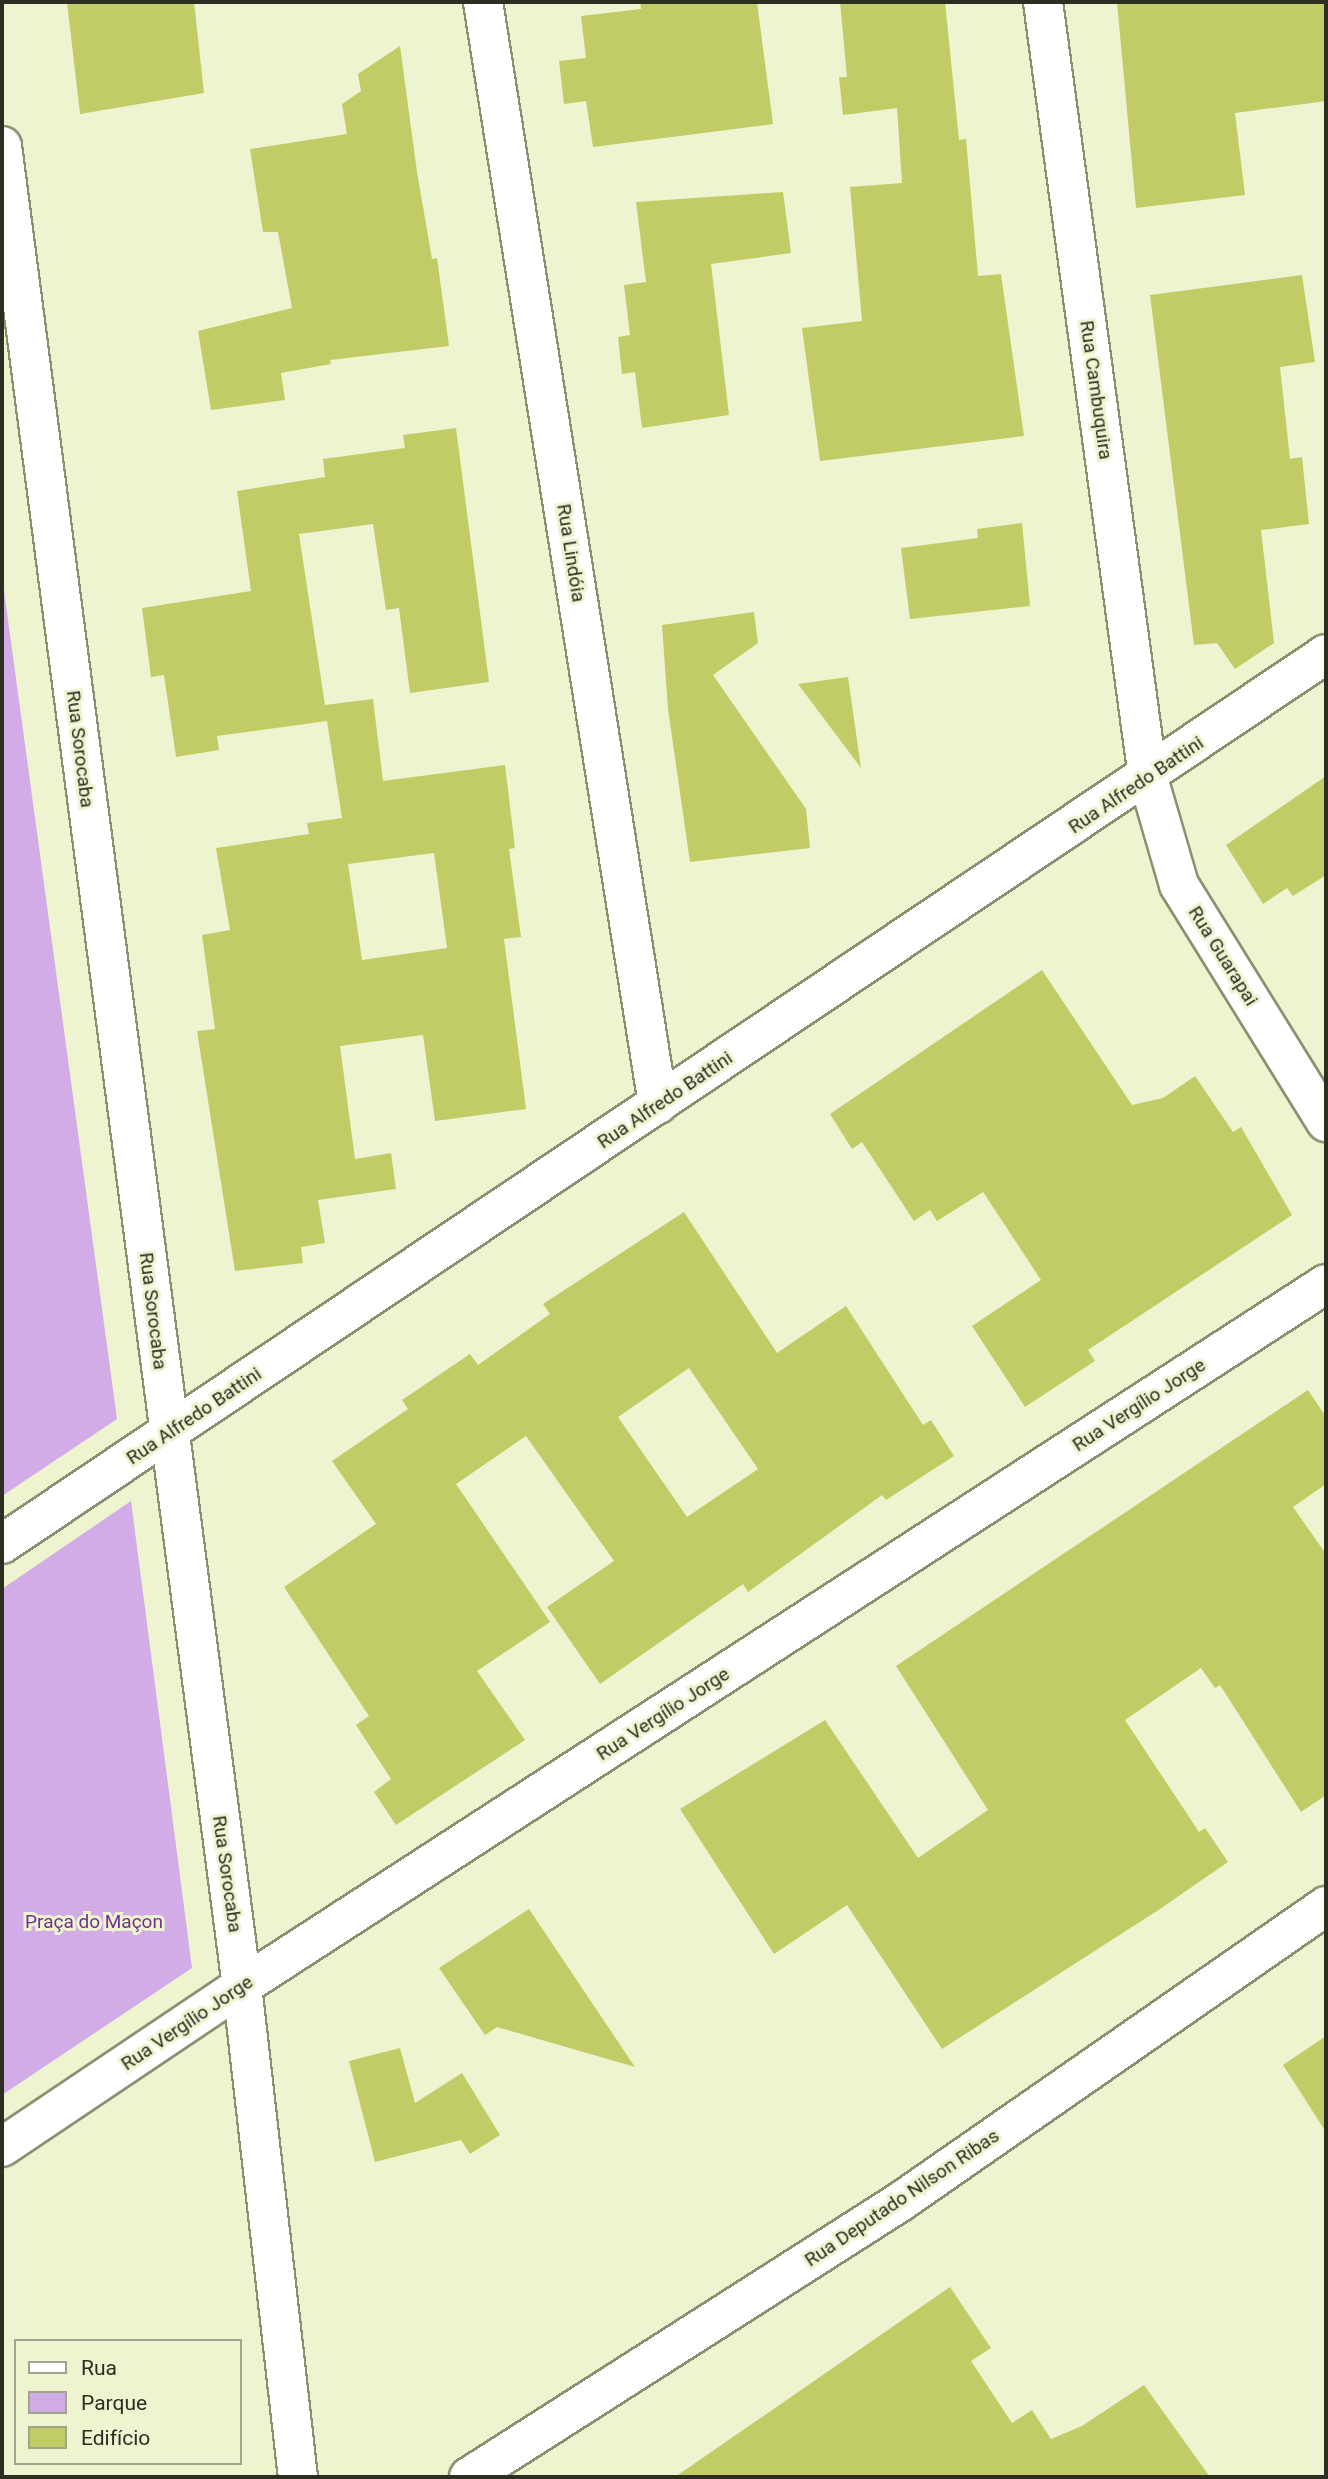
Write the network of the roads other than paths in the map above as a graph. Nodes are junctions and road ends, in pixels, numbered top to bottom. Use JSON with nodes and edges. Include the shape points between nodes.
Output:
{"nodes":[{"id":1,"x":483,"y":2,"type":"edge"},
{"id":2,"x":1043,"y":2,"type":"edge"},
{"id":3,"x":2,"y":146,"type":"edge"},
{"id":4,"x":1326,"y":654,"type":"edge"},
{"id":5,"x":1148,"y":778,"type":"junction"},
{"id":6,"x":658,"y":1104,"type":"junction"},
{"id":7,"x":1326,"y":1122,"type":"edge"},
{"id":8,"x":1326,"y":1284,"type":"edge"},
{"id":9,"x":169,"y":1432,"type":"junction"},
{"id":10,"x":2,"y":1544,"type":"edge"},
{"id":11,"x":1326,"y":1906,"type":"edge"},
{"id":12,"x":242,"y":1986,"type":"junction"},
{"id":13,"x":2,"y":2147,"type":"edge"},
{"id":14,"x":298,"y":2477,"type":"edge"},
{"id":15,"x":469,"y":2477,"type":"edge"}],
"edges":[{"from":1,"to":6,"type":"street","name":"Rua Lindóia"},
{"from":2,"to":5,"type":"street","name":"Rua Cambuquira"},
{"from":3,"to":9,"type":"street","name":"Rua Sorocaba"},
{"from":4,"to":5,"type":"street","name":"Rua Alfredo Battini"},
{"from":5,"to":6,"type":"street","name":"Rua Alfredo Battini"},
{"from":5,"to":7,"type":"street","name":"Rua Guarapai","via":[[1179,885]]},
{"from":6,"to":9,"type":"street","name":"Rua Alfredo Battini"},
{"from":8,"to":12,"type":"street","name":"Rua Vergílio Jorge"},
{"from":9,"to":10,"type":"street","name":"Rua Alfredo Battini"},
{"from":9,"to":12,"type":"street","name":"Rua Sorocaba"},
{"from":11,"to":15,"type":"street","name":"Rua Deputado Nilson Ribas","via":[[900,2202]]},
{"from":12,"to":13,"type":"street","name":"Rua Vergílio Jorge"},
{"from":12,"to":14,"type":"street","name":"Rua Sorocaba"}]}
